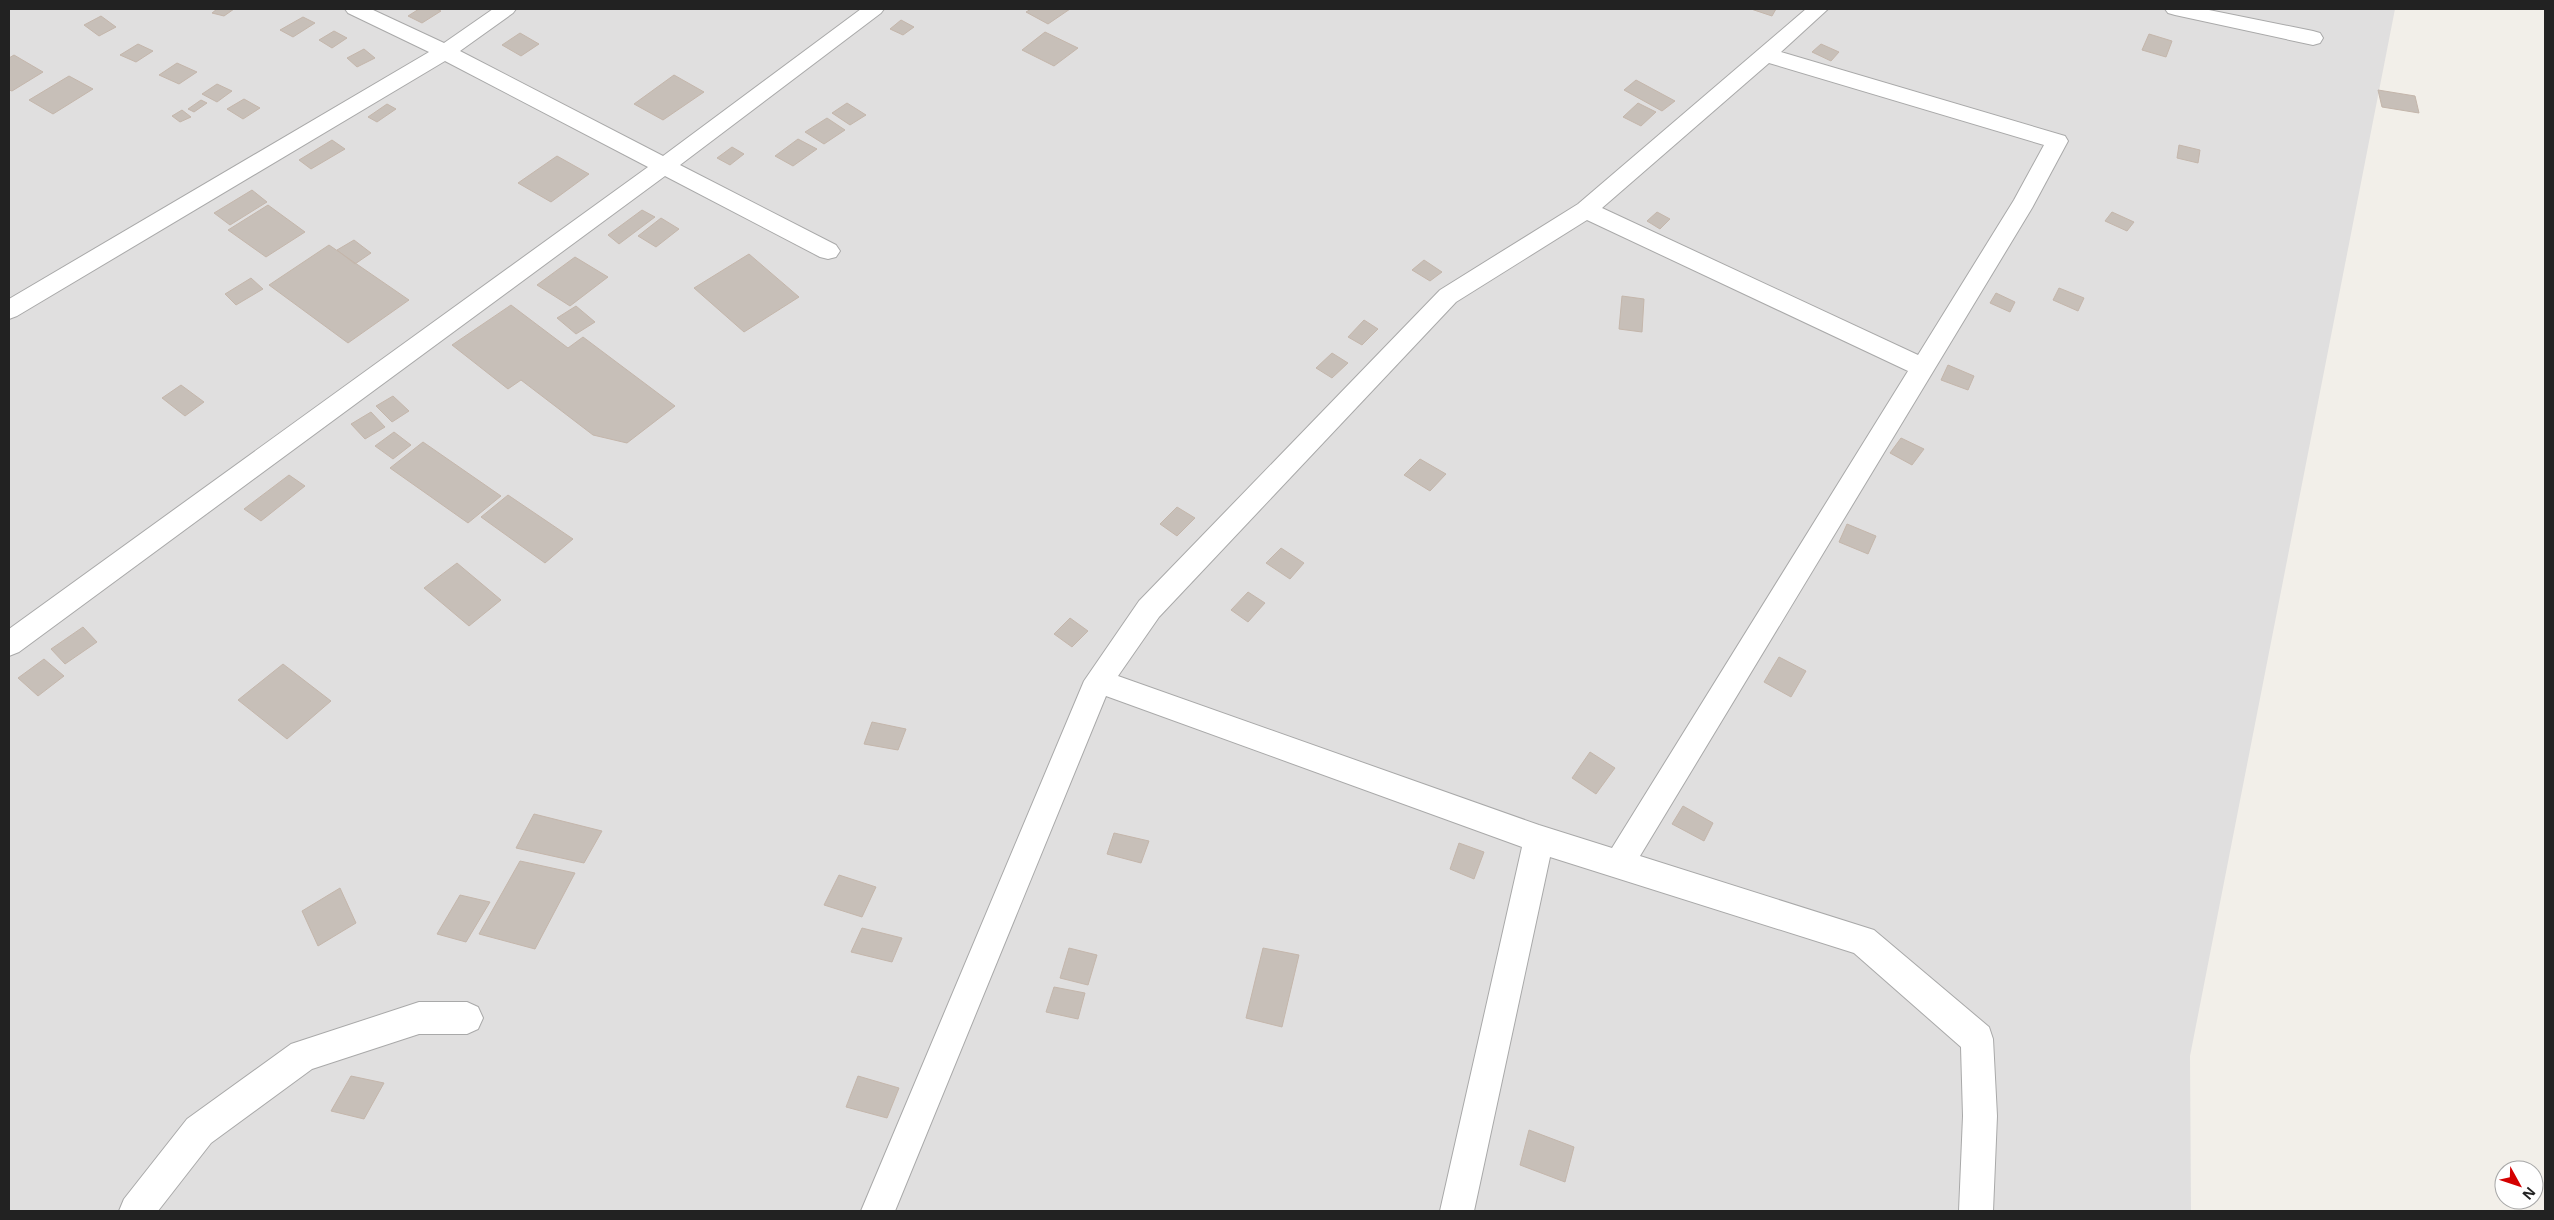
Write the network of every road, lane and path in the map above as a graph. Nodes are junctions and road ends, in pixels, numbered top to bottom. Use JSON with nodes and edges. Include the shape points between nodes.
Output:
{"nodes":[{"id":1,"x":355,"y":9,"type":"edge"},
{"id":2,"x":506,"y":9,"type":"edge"},
{"id":3,"x":874,"y":9,"type":"edge"},
{"id":4,"x":1818,"y":9,"type":"edge"},
{"id":5,"x":2175,"y":9,"type":"edge"},
{"id":6,"x":2313,"y":38,"type":"dead end"},
{"id":7,"x":445,"y":52,"type":"junction"},
{"id":8,"x":1766,"y":55,"type":"junction"},
{"id":9,"x":664,"y":165,"type":"junction"},
{"id":10,"x":1586,"y":210,"type":"junction"},
{"id":11,"x":828,"y":251,"type":"dead end"},
{"id":12,"x":9,"y":310,"type":"edge"},
{"id":13,"x":1922,"y":367,"type":"junction"},
{"id":14,"x":9,"y":644,"type":"edge"},
{"id":15,"x":1098,"y":681,"type":"junction"},
{"id":16,"x":1539,"y":839,"type":"junction"},
{"id":17,"x":1619,"y":864,"type":"junction"},
{"id":18,"x":467,"y":1018,"type":"dead end"},
{"id":19,"x":136,"y":1211,"type":"edge"},
{"id":20,"x":878,"y":1211,"type":"edge"},
{"id":21,"x":1457,"y":1211,"type":"edge"},
{"id":22,"x":1976,"y":1211,"type":"edge"}],
"edges":[{"from":1,"to":7,"type":"street"},
{"from":2,"to":7,"type":"street"},
{"from":3,"to":9,"type":"street"},
{"from":4,"to":8,"type":"street"},
{"from":5,"to":6,"type":"street"},
{"from":7,"to":9,"type":"street"},
{"from":7,"to":12,"type":"street"},
{"from":8,"to":10,"type":"street"},
{"from":8,"to":13,"type":"street","via":[[2056,141],[2024,202]]},
{"from":9,"to":11,"type":"street"},
{"from":9,"to":14,"type":"street"},
{"from":10,"to":13,"type":"street"},
{"from":10,"to":15,"type":"street","via":[[1448,296],[1149,609]]},
{"from":13,"to":17,"type":"street"},
{"from":15,"to":16,"type":"street"},
{"from":15,"to":20,"type":"street"},
{"from":16,"to":17,"type":"street"},
{"from":16,"to":21,"type":"street"},
{"from":17,"to":22,"type":"street","via":[[1863,941],[1977,1039],[1980,1116]]},
{"from":18,"to":19,"type":"street","via":[[419,1018],[303,1056],[199,1131]]}]}
